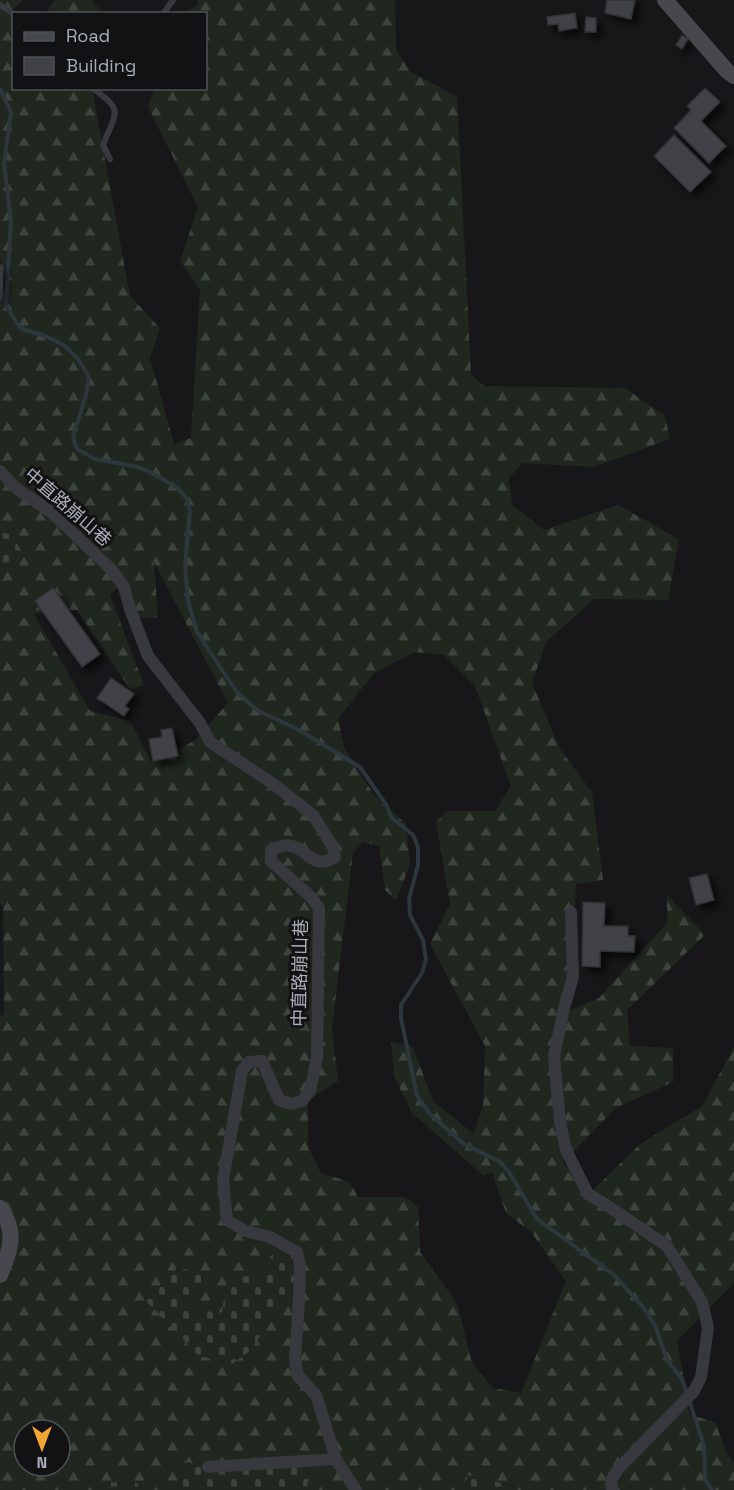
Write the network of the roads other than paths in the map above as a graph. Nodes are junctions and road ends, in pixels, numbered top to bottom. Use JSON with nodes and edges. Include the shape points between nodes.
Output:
{"nodes":[{"id":1,"x":665,"y":0,"type":"edge"},
{"id":2,"x":734,"y":76,"type":"edge"},
{"id":3,"x":95,"y":90,"type":"edge"},
{"id":4,"x":106,"y":90,"type":"edge"},
{"id":5,"x":103,"y":95,"type":"junction"},
{"id":6,"x":110,"y":159,"type":"dead end"},
{"id":7,"x":0,"y":471,"type":"edge"},
{"id":8,"x":571,"y":912,"type":"dead end"},
{"id":9,"x":0,"y":1208,"type":"edge"},
{"id":10,"x":0,"y":1275,"type":"edge"},
{"id":11,"x":336,"y":1459,"type":"junction"},
{"id":12,"x":208,"y":1467,"type":"dead end"},
{"id":13,"x":356,"y":1490,"type":"edge"},
{"id":14,"x":612,"y":1490,"type":"edge"}],
"edges":[{"from":1,"to":2,"type":"street"},
{"from":3,"to":5,"type":"lane"},
{"from":4,"to":5,"type":"lane"},
{"from":5,"to":6,"type":"lane","via":[[114,107],[115,121],[103,145]]},
{"from":7,"to":11,"type":"street","name":"中直路崩山巷","via":[[17,489],[51,512],[113,571],[124,587],[148,656],[210,742],[313,815],[333,847],[335,857],[325,863],[316,862],[294,846],[282,844],[271,850],[271,861],[319,908],[317,1058],[310,1090],[302,1101],[291,1104],[279,1100],[262,1061],[249,1062],[242,1071],[223,1180],[227,1220],[297,1252],[298,1376],[316,1395]]},
{"from":8,"to":14,"type":"street","via":[[573,977],[554,1056],[566,1150],[588,1194],[667,1246],[702,1302],[708,1328],[701,1377],[694,1390],[619,1468],[611,1480]]},
{"from":9,"to":10,"type":"street","via":[[12,1235]]},
{"from":11,"to":12,"type":"street"},
{"from":11,"to":13,"type":"street","name":"中直路崩山巷"}]}
